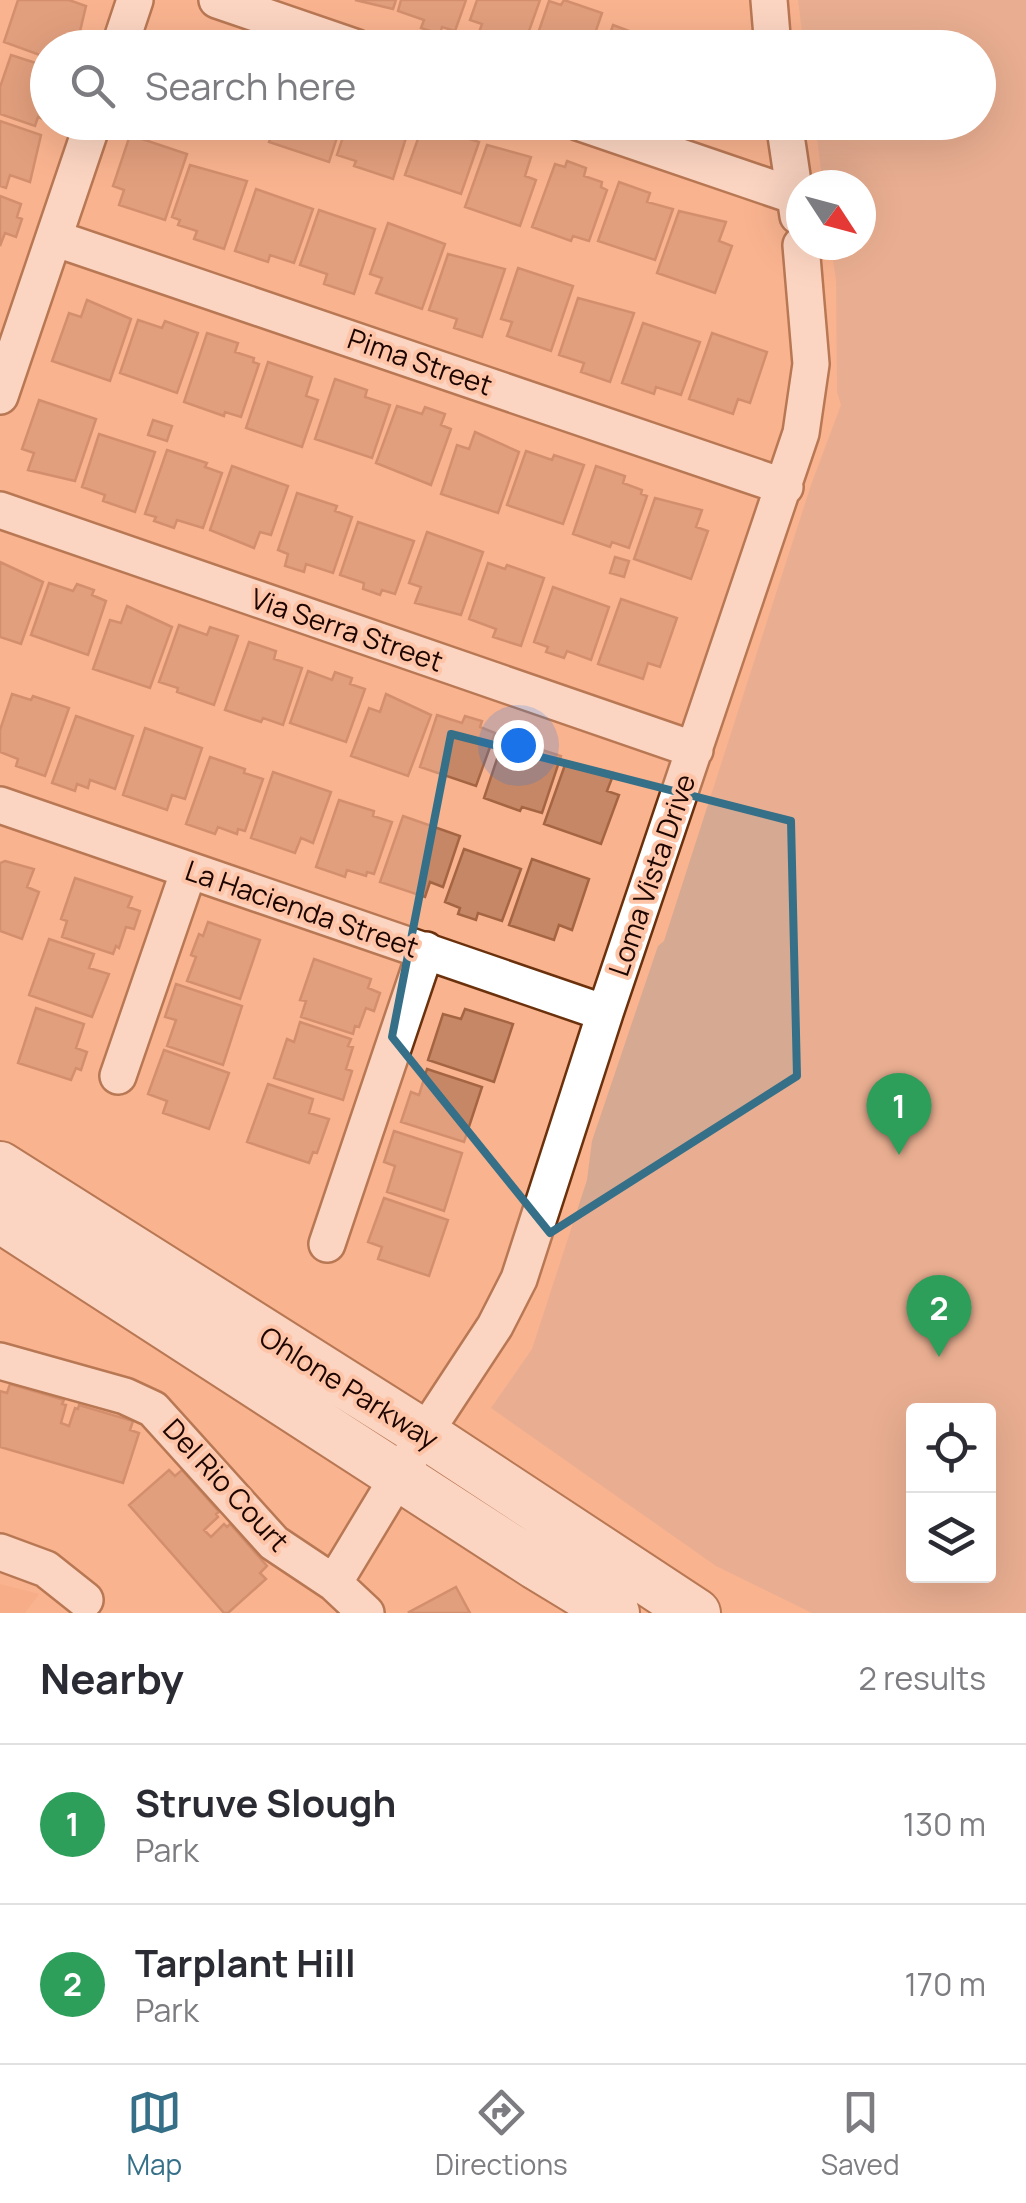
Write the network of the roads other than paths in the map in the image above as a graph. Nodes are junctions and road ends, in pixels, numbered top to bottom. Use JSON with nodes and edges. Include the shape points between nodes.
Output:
{"nodes":[{"id":1,"x":135,"y":0,"type":"edge"},
{"id":2,"x":217,"y":0,"type":"edge"},
{"id":3,"x":769,"y":0,"type":"edge"},
{"id":4,"x":125,"y":30,"type":"edge"},
{"id":5,"x":304,"y":30,"type":"edge"},
{"id":6,"x":772,"y":30,"type":"edge"},
{"id":7,"x":87,"y":140,"type":"edge"},
{"id":8,"x":631,"y":140,"type":"edge"},
{"id":9,"x":787,"y":140,"type":"edge"},
{"id":10,"x":791,"y":170,"type":"edge"},
{"id":11,"x":786,"y":193,"type":"edge"},
{"id":12,"x":54,"y":238,"type":"junction"},
{"id":13,"x":803,"y":260,"type":"edge"},
{"id":14,"x":0,"y":396,"type":"edge"},
{"id":15,"x":785,"y":487,"type":"junction"},
{"id":16,"x":0,"y":510,"type":"edge"},
{"id":17,"x":695,"y":750,"type":"junction"},
{"id":18,"x":0,"y":805,"type":"edge"},
{"id":19,"x":189,"y":870,"type":"junction"},
{"id":20,"x":426,"y":950,"type":"junction"},
{"id":21,"x":605,"y":1013,"type":"junction"},
{"id":22,"x":118,"y":1076,"type":"dead end"},
{"id":23,"x":0,"y":1166,"type":"edge"},
{"id":24,"x":0,"y":1218,"type":"edge"},
{"id":25,"x":326,"y":1244,"type":"dead end"},
{"id":26,"x":0,"y":1361,"type":"edge"},
{"id":27,"x":424,"y":1434,"type":"junction"},
{"id":28,"x":398,"y":1476,"type":"junction"},
{"id":29,"x":0,"y":1552,"type":"edge"},
{"id":30,"x":334,"y":1583,"type":"junction"},
{"id":31,"x":86,"y":1600,"type":"dead end"},
{"id":32,"x":366,"y":1613,"type":"edge"},
{"id":33,"x":615,"y":1613,"type":"edge"},
{"id":34,"x":696,"y":1613,"type":"edge"}],
"edges":[{"from":1,"to":4,"type":"street"},
{"from":2,"to":5,"type":"street"},
{"from":3,"to":6,"type":"street"},
{"from":7,"to":12,"type":"street"},
{"from":8,"to":11,"type":"street"},
{"from":9,"to":10,"type":"street","name":"Loma Vista Drive"},
{"from":12,"to":14,"type":"street"},
{"from":12,"to":15,"type":"street","name":"Pima Street"},
{"from":13,"to":15,"type":"street","name":"Loma Vista Drive","via":[[810,389]]},
{"from":15,"to":17,"type":"street","name":"Loma Vista Drive"},
{"from":16,"to":17,"type":"street","name":"Via Serra Street"},
{"from":17,"to":21,"type":"street","name":"Loma Vista Drive"},
{"from":18,"to":19,"type":"street","name":"La Hacienda Street"},
{"from":19,"to":20,"type":"street","name":"La Hacienda Street"},
{"from":19,"to":22,"type":"street"},
{"from":20,"to":21,"type":"street","name":"La Hacienda Street"},
{"from":20,"to":25,"type":"street"},
{"from":21,"to":27,"type":"street","name":"Loma Vista Drive","via":[[518,1278],[495,1326]]},
{"from":23,"to":27,"type":"street","name":"Ohlone Parkway"},
{"from":24,"to":28,"type":"street","name":"Ohlone Parkway"},
{"from":26,"to":30,"type":"street","name":"Del Rio Court","via":[[154,1409],[274,1543]]},
{"from":27,"to":28,"type":"street","name":"Loma Vista Drive"},
{"from":27,"to":34,"type":"street","name":"Ohlone Parkway"},
{"from":28,"to":30,"type":"street","name":"Loma Vista Drive"},
{"from":28,"to":33,"type":"street","name":"Ohlone Parkway"},
{"from":29,"to":31,"type":"street","via":[[46,1568]]},
{"from":30,"to":32,"type":"street","name":"Del Rio Court"}]}
